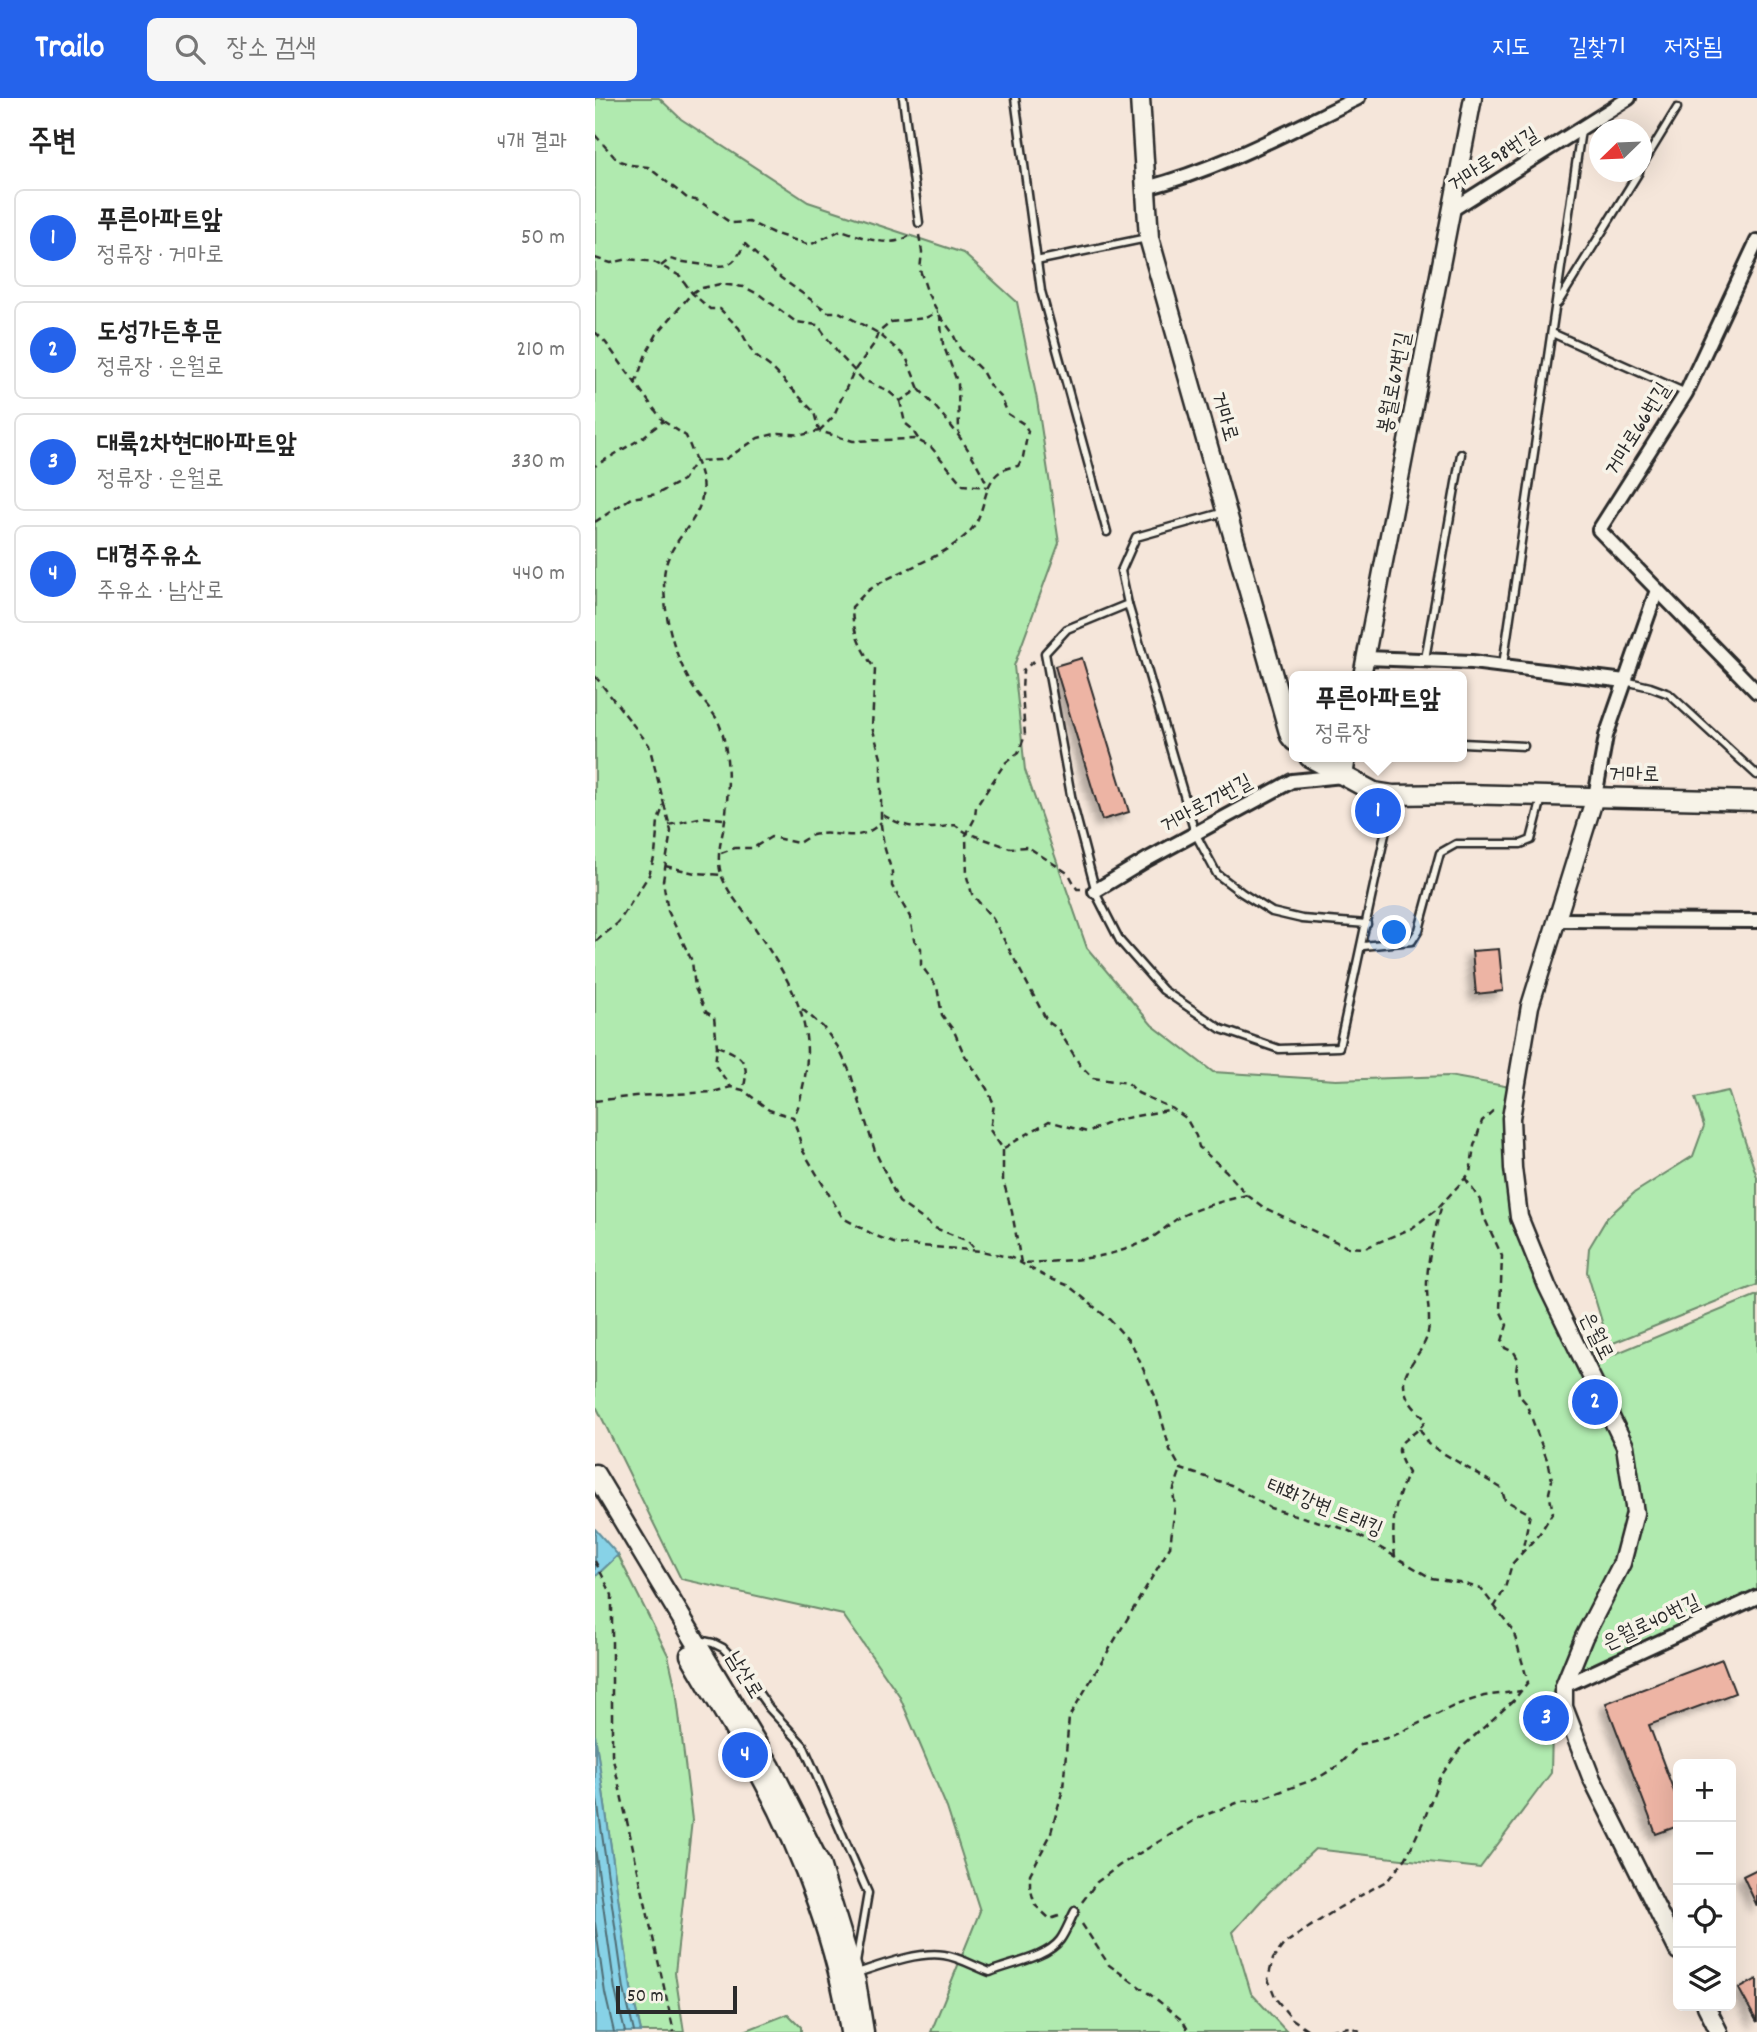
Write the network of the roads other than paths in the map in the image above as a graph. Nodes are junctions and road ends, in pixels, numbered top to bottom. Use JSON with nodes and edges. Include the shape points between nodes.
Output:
{"nodes":[{"id":1,"x":904,"y":98,"type":"edge"},
{"id":2,"x":1015,"y":98,"type":"edge"},
{"id":3,"x":1140,"y":98,"type":"edge"},
{"id":4,"x":1358,"y":98,"type":"edge"},
{"id":5,"x":1473,"y":98,"type":"edge"},
{"id":6,"x":1629,"y":98,"type":"edge"},
{"id":7,"x":1677,"y":108,"type":"dead end"},
{"id":8,"x":1581,"y":128,"type":"junction"},
{"id":9,"x":1652,"y":149,"type":"edge"},
{"id":10,"x":1633,"y":182,"type":"edge"},
{"id":11,"x":1146,"y":188,"type":"junction"},
{"id":12,"x":1450,"y":211,"type":"junction"},
{"id":13,"x":919,"y":223,"type":"road end"},
{"id":14,"x":1149,"y":238,"type":"junction"},
{"id":15,"x":1757,"y":242,"type":"edge"},
{"id":16,"x":1036,"y":261,"type":"junction"},
{"id":17,"x":1555,"y":307,"type":"junction"},
{"id":18,"x":1552,"y":333,"type":"junction"},
{"id":19,"x":1686,"y":393,"type":"junction"},
{"id":20,"x":1461,"y":454,"type":"dead end"},
{"id":21,"x":1226,"y":512,"type":"junction"},
{"id":22,"x":1107,"y":532,"type":"dead end"},
{"id":23,"x":1657,"y":590,"type":"junction"},
{"id":24,"x":1128,"y":604,"type":"junction"},
{"id":25,"x":1366,"y":658,"type":"junction"},
{"id":26,"x":1425,"y":661,"type":"junction"},
{"id":27,"x":1503,"y":665,"type":"junction"},
{"id":28,"x":1363,"y":671,"type":"edge"},
{"id":29,"x":1625,"y":681,"type":"junction"},
{"id":30,"x":1757,"y":692,"type":"edge"},
{"id":31,"x":1289,"y":732,"type":"edge"},
{"id":32,"x":1467,"y":743,"type":"edge"},
{"id":33,"x":1524,"y":746,"type":"dead end"},
{"id":34,"x":1318,"y":762,"type":"edge"},
{"id":35,"x":1346,"y":762,"type":"edge"},
{"id":36,"x":1757,"y":775,"type":"edge"},
{"id":37,"x":1344,"y":776,"type":"junction"},
{"id":38,"x":1393,"y":795,"type":"junction"},
{"id":39,"x":1543,"y":796,"type":"junction"},
{"id":40,"x":1595,"y":797,"type":"junction"},
{"id":41,"x":1757,"y":801,"type":"edge"},
{"id":42,"x":1195,"y":834,"type":"junction"},
{"id":43,"x":1095,"y":891,"type":"junction"},
{"id":44,"x":1557,"y":920,"type":"junction"},
{"id":45,"x":1757,"y":920,"type":"edge"},
{"id":46,"x":1367,"y":925,"type":"junction"},
{"id":47,"x":1363,"y":946,"type":"junction"},
{"id":48,"x":595,"y":1474,"type":"edge"},
{"id":49,"x":595,"y":1492,"type":"edge"},
{"id":50,"x":1757,"y":1597,"type":"edge"},
{"id":51,"x":695,"y":1640,"type":"junction"},
{"id":52,"x":1564,"y":1686,"type":"junction"},
{"id":53,"x":1075,"y":1911,"type":"road end"},
{"id":54,"x":1676,"y":1948,"type":"edge"},
{"id":55,"x":854,"y":1974,"type":"junction"},
{"id":56,"x":1708,"y":2011,"type":"edge"},
{"id":57,"x":850,"y":2032,"type":"edge"},
{"id":58,"x":864,"y":2032,"type":"edge"},
{"id":59,"x":1719,"y":2032,"type":"edge"}],
"edges":[{"from":1,"to":13,"type":"lane"},
{"from":2,"to":16,"type":"lane"},
{"from":3,"to":11,"type":"main road","name":"거마로"},
{"from":4,"to":11,"type":"street","via":[[1215,165]]},
{"from":5,"to":12,"type":"street","name":"봉월로67번길"},
{"from":6,"to":8,"type":"street","name":"거마로98번길"},
{"from":7,"to":9,"type":"lane"},
{"from":8,"to":12,"type":"street","name":"거마로98번길"},
{"from":8,"to":17,"type":"lane"},
{"from":10,"to":17,"type":"lane"},
{"from":11,"to":14,"type":"main road","name":"거마로"},
{"from":12,"to":25,"type":"street","name":"봉월로67번길"},
{"from":14,"to":16,"type":"lane"},
{"from":14,"to":21,"type":"main road","name":"거마로"},
{"from":15,"to":19,"type":"street","name":"거마로66번길"},
{"from":16,"to":22,"type":"lane"},
{"from":17,"to":18,"type":"lane"},
{"from":18,"to":19,"type":"lane"},
{"from":18,"to":27,"type":"lane"},
{"from":19,"to":23,"type":"street","name":"거마로66번길","via":[[1599,530]]},
{"from":20,"to":26,"type":"lane"},
{"from":21,"to":24,"type":"lane","via":[[1136,537],[1121,571]]},
{"from":21,"to":31,"type":"main road","name":"거마로"},
{"from":23,"to":29,"type":"street"},
{"from":23,"to":30,"type":"street","name":"거마로66번길"},
{"from":24,"to":42,"type":"lane"},
{"from":24,"to":43,"type":"lane","via":[[1067,629],[1045,653],[1072,801]]},
{"from":25,"to":26,"type":"street"},
{"from":25,"to":28,"type":"street","name":"봉월로67번길"},
{"from":26,"to":27,"type":"street"},
{"from":27,"to":29,"type":"street"},
{"from":29,"to":36,"type":"lane","via":[[1669,694]]},
{"from":29,"to":40,"type":"street","via":[[1606,736]]},
{"from":32,"to":33,"type":"lane"},
{"from":34,"to":37,"type":"main road","name":"거마로"},
{"from":35,"to":37,"type":"street"},
{"from":37,"to":38,"type":"main road","name":"거마로","via":[[1374,792]]},
{"from":37,"to":42,"type":"street","name":"거마로77번길","via":[[1292,781]]},
{"from":38,"to":39,"type":"main road","name":"거마로"},
{"from":38,"to":46,"type":"lane"},
{"from":39,"to":40,"type":"main road","name":"거마로"},
{"from":39,"to":47,"type":"lane","via":[[1531,840],[1457,844],[1440,853],[1412,941]]},
{"from":40,"to":41,"type":"main road","name":"거마로"},
{"from":40,"to":44,"type":"street","name":"은월로"},
{"from":42,"to":43,"type":"street","name":"거마로77번길"},
{"from":42,"to":46,"type":"lane","via":[[1217,874],[1272,912]]},
{"from":43,"to":47,"type":"lane","via":[[1120,941],[1163,990],[1221,1030],[1279,1049],[1339,1047]]},
{"from":44,"to":45,"type":"street"},
{"from":44,"to":52,"type":"street","name":"은월로","via":[[1530,1006],[1511,1118],[1519,1217],[1547,1286],[1625,1446],[1635,1513],[1622,1563]]},
{"from":46,"to":47,"type":"lane"},
{"from":48,"to":51,"type":"main road","name":"남산로"},
{"from":49,"to":57,"type":"main road","name":"남산로","via":[[764,1782],[809,1881],[844,1992]]},
{"from":50,"to":52,"type":"street","name":"은월로40번길"},
{"from":51,"to":55,"type":"main road","name":"남산로","via":[[771,1767],[820,1864]]},
{"from":51,"to":55,"type":"lane","via":[[723,1648],[803,1745],[868,1893]]},
{"from":52,"to":54,"type":"street","via":[[1564,1707],[1591,1777]]},
{"from":53,"to":55,"type":"lane","via":[[1060,1940],[1045,1954],[991,1972],[946,1955],[930,1954]]},
{"from":55,"to":58,"type":"main road","name":"남산로"},
{"from":56,"to":59,"type":"street"}]}
